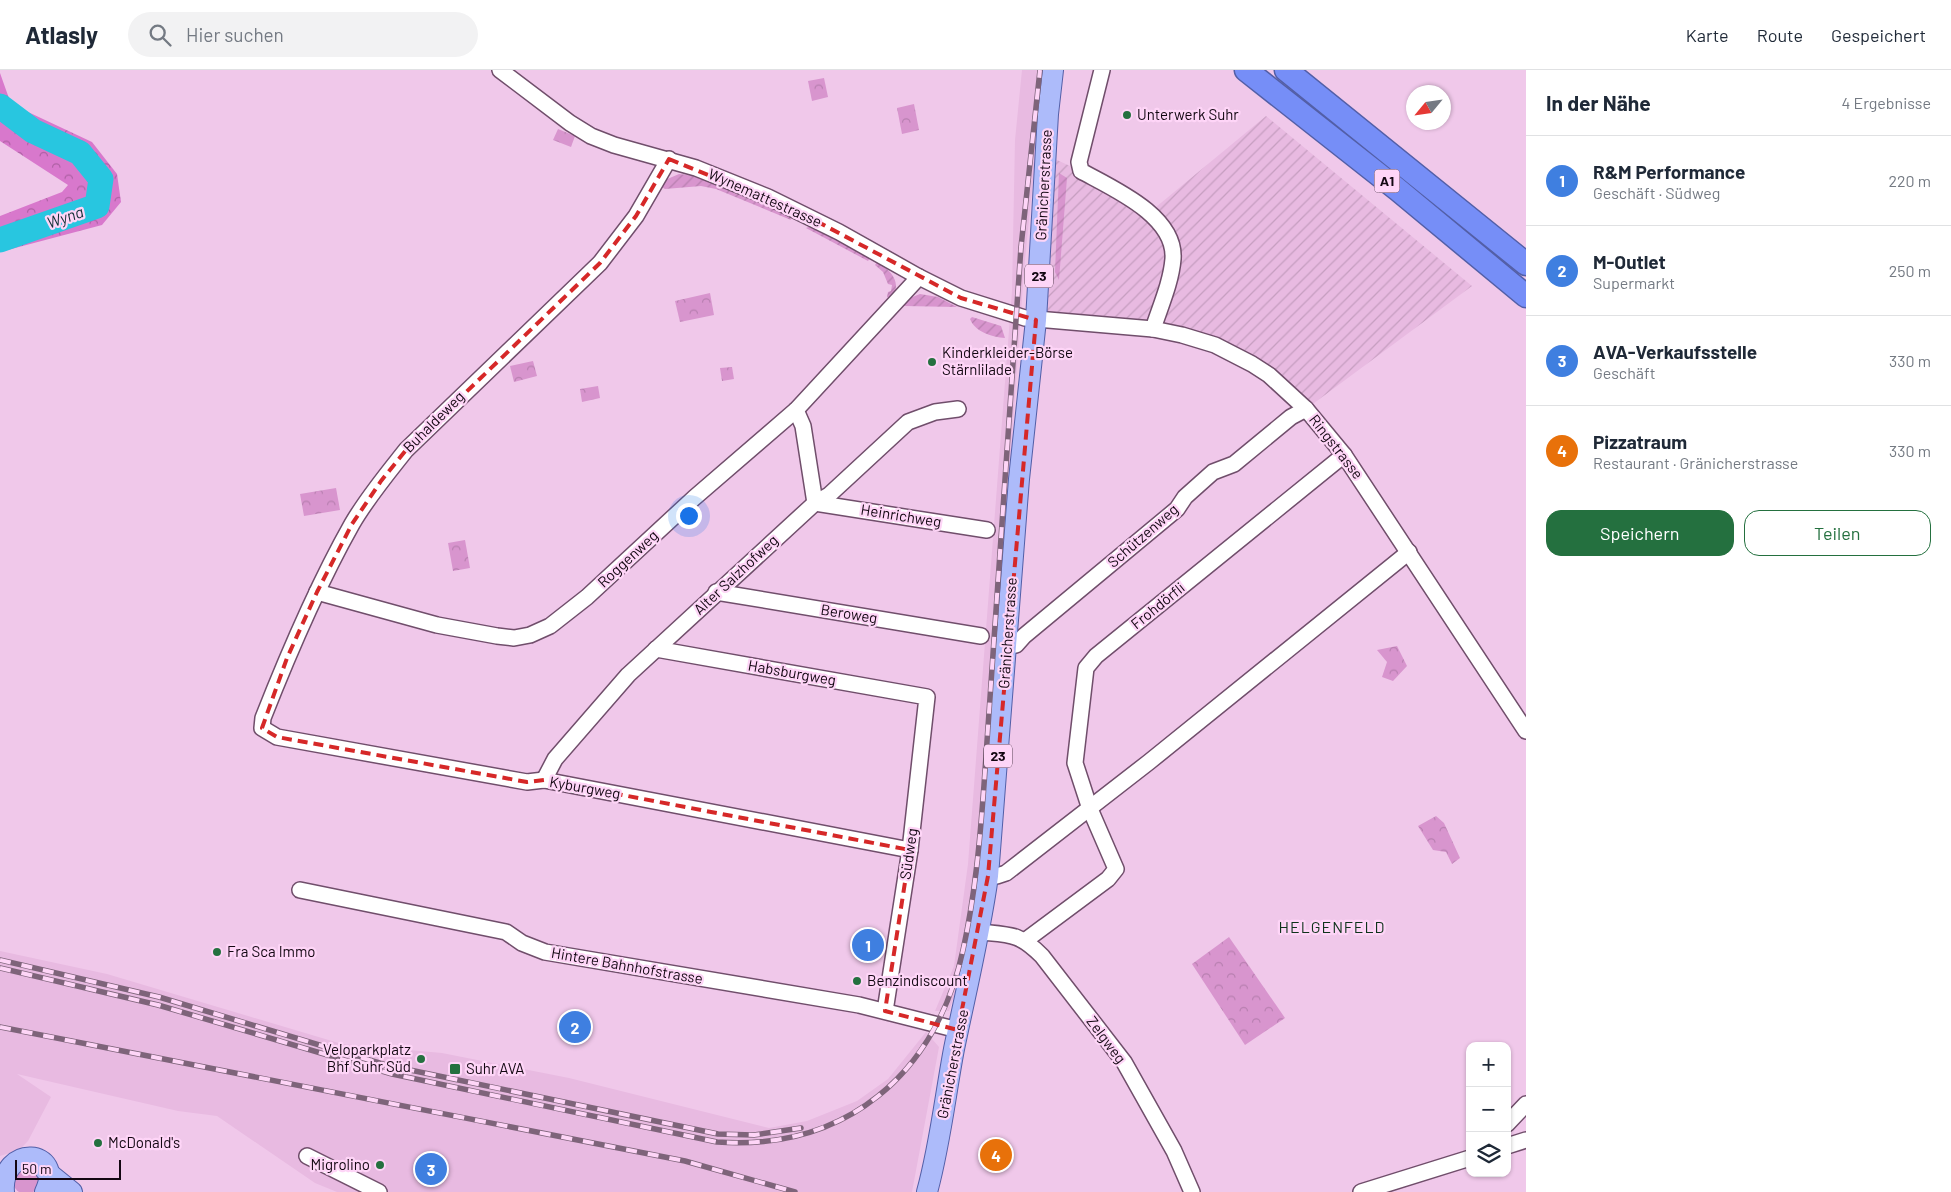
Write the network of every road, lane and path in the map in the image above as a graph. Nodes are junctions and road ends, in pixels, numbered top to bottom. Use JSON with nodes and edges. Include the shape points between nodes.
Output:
{"nodes":[{"id":1,"x":500,"y":70,"type":"edge"},
{"id":2,"x":1053,"y":70,"type":"edge"},
{"id":3,"x":1102,"y":70,"type":"edge"},
{"id":4,"x":1246,"y":70,"type":"edge"},
{"id":5,"x":1286,"y":70,"type":"edge"},
{"id":6,"x":669,"y":159,"type":"junction"},
{"id":7,"x":1526,"y":264,"type":"edge"},
{"id":8,"x":919,"y":277,"type":"junction"},
{"id":9,"x":1526,"y":296,"type":"edge"},
{"id":10,"x":1036,"y":320,"type":"junction"},
{"id":11,"x":1153,"y":329,"type":"junction"},
{"id":12,"x":958,"y":409,"type":"dead end"},
{"id":13,"x":1306,"y":409,"type":"junction"},
{"id":14,"x":796,"y":410,"type":"junction"},
{"id":15,"x":1344,"y":455,"type":"junction"},
{"id":16,"x":815,"y":503,"type":"junction"},
{"id":17,"x":987,"y":530,"type":"dead end"},
{"id":18,"x":1408,"y":552,"type":"junction"},
{"id":19,"x":317,"y":592,"type":"junction"},
{"id":20,"x":716,"y":592,"type":"junction"},
{"id":21,"x":981,"y":636,"type":"dead end"},
{"id":22,"x":1006,"y":647,"type":"junction"},
{"id":23,"x":656,"y":649,"type":"junction"},
{"id":24,"x":928,"y":697,"type":"joint"},
{"id":25,"x":262,"y":728,"type":"joint"},
{"id":26,"x":1526,"y":731,"type":"edge"},
{"id":27,"x":544,"y":780,"type":"junction"},
{"id":28,"x":1090,"y":809,"type":"junction"},
{"id":29,"x":910,"y":850,"type":"junction"},
{"id":30,"x":988,"y":876,"type":"junction"},
{"id":31,"x":300,"y":890,"type":"dead end"},
{"id":32,"x":980,"y":932,"type":"junction"},
{"id":33,"x":1026,"y":940,"type":"junction"},
{"id":34,"x":885,"y":1010,"type":"junction"},
{"id":35,"x":958,"y":1030,"type":"junction"},
{"id":36,"x":1526,"y":1104,"type":"edge"},
{"id":37,"x":1511,"y":1120,"type":"edge"},
{"id":38,"x":1526,"y":1140,"type":"edge"},
{"id":39,"x":1511,"y":1145,"type":"edge"},
{"id":40,"x":307,"y":1156,"type":"dead end"},
{"id":41,"x":1466,"y":1159,"type":"edge"},
{"id":42,"x":3,"y":1164,"type":"edge"},
{"id":43,"x":46,"y":1171,"type":"junction"},
{"id":44,"x":2,"y":1192,"type":"edge"},
{"id":45,"x":44,"y":1192,"type":"edge"},
{"id":46,"x":72,"y":1192,"type":"edge"},
{"id":47,"x":380,"y":1192,"type":"edge"},
{"id":48,"x":927,"y":1192,"type":"edge"},
{"id":49,"x":1192,"y":1192,"type":"edge"},
{"id":50,"x":1361,"y":1192,"type":"edge"}],
"edges":[{"from":1,"to":6,"type":"street","name":"Wynemattestrasse","via":[[570,124],[591,136]]},
{"from":2,"to":10,"type":"main road","name":"Gränicherstrasse","number":"23"},
{"from":3,"to":11,"type":"street","via":[[1079,162],[1082,171],[1150,212],[1170,237],[1171,272]]},
{"from":4,"to":9,"type":"highway","number":"A1"},
{"from":5,"to":7,"type":"highway","number":"A1"},
{"from":6,"to":8,"type":"street","name":"Wynemattestrasse","via":[[768,197]]},
{"from":6,"to":19,"type":"street","name":"Buhaldeweg","via":[[636,216],[600,263],[406,450],[352,524]]},
{"from":8,"to":10,"type":"street","name":"Wynemattestrasse","via":[[961,298]]},
{"from":8,"to":14,"type":"street","name":"Roggenweg"},
{"from":10,"to":11,"type":"street","name":"Ringstrasse"},
{"from":10,"to":22,"type":"main road","name":"Gränicherstrasse","number":"23"},
{"from":11,"to":13,"type":"street","name":"Ringstrasse","via":[[1234,353],[1269,375]]},
{"from":12,"to":16,"type":"street","name":"Alter Salzhofweg","via":[[934,412],[908,422],[829,495]]},
{"from":13,"to":15,"type":"street","name":"Ringstrasse"},
{"from":13,"to":22,"type":"street","name":"Schützenweg","via":[[1291,417],[1234,464],[1213,472],[1185,497],[1178,509],[1016,645]]},
{"from":14,"to":16,"type":"street","via":[[804,426]]},
{"from":14,"to":19,"type":"street","name":"Roggenweg","via":[[694,498],[566,616],[530,635],[514,638],[476,633]]},
{"from":15,"to":18,"type":"street","name":"Ringstrasse"},
{"from":15,"to":28,"type":"street","name":"Frohdörfli","via":[[1103,650],[1086,668],[1075,763]]},
{"from":16,"to":17,"type":"street","name":"Heinrichweg"},
{"from":16,"to":20,"type":"street","name":"Alter Salzhofweg"},
{"from":18,"to":26,"type":"street","name":"Ringstrasse"},
{"from":18,"to":28,"type":"street"},
{"from":19,"to":25,"type":"street","name":"Buhaldeweg","via":[[287,658]]},
{"from":20,"to":21,"type":"street","name":"Beroweg"},
{"from":20,"to":23,"type":"street","name":"Alter Salzhofweg"},
{"from":22,"to":30,"type":"main road","name":"Gränicherstrasse","number":"23"},
{"from":23,"to":24,"type":"street","name":"Habsburgweg"},
{"from":23,"to":27,"type":"street","name":"Alter Salzhofweg","via":[[555,759]]},
{"from":24,"to":29,"type":"street","name":"Südweg"},
{"from":25,"to":27,"type":"street","name":"Kyburgweg","via":[[277,737],[527,782]]},
{"from":27,"to":29,"type":"street","name":"Kyburgweg"},
{"from":28,"to":30,"type":"street","via":[[1006,873]]},
{"from":28,"to":33,"type":"street","name":"Frohdörfli","via":[[1116,868],[1108,879]]},
{"from":29,"to":34,"type":"street","name":"Südweg"},
{"from":30,"to":32,"type":"main road","name":"Gränicherstrasse","number":"23"},
{"from":31,"to":34,"type":"street","name":"Hintere Bahnhofstrasse","via":[[506,932],[545,952]]},
{"from":32,"to":33,"type":"street"},
{"from":32,"to":35,"type":"main road","name":"Gränicherstrasse","number":"23"},
{"from":33,"to":49,"type":"street","name":"Zelgweg","via":[[1124,1062],[1174,1151]]},
{"from":34,"to":35,"type":"street","name":"Hintere Bahnhofstrasse"},
{"from":35,"to":48,"type":"main road","name":"Gränicherstrasse","number":"23"},
{"from":36,"to":37,"type":"street"},
{"from":38,"to":39,"type":"street"},
{"from":40,"to":47,"type":"street"},
{"from":41,"to":50,"type":"street"},
{"from":42,"to":43,"type":"main road","via":[[29,1157],[40,1162]]},
{"from":42,"to":44,"type":"main road"},
{"from":43,"to":45,"type":"main road","via":[[48,1184]]},
{"from":43,"to":46,"type":"main road"}]}
